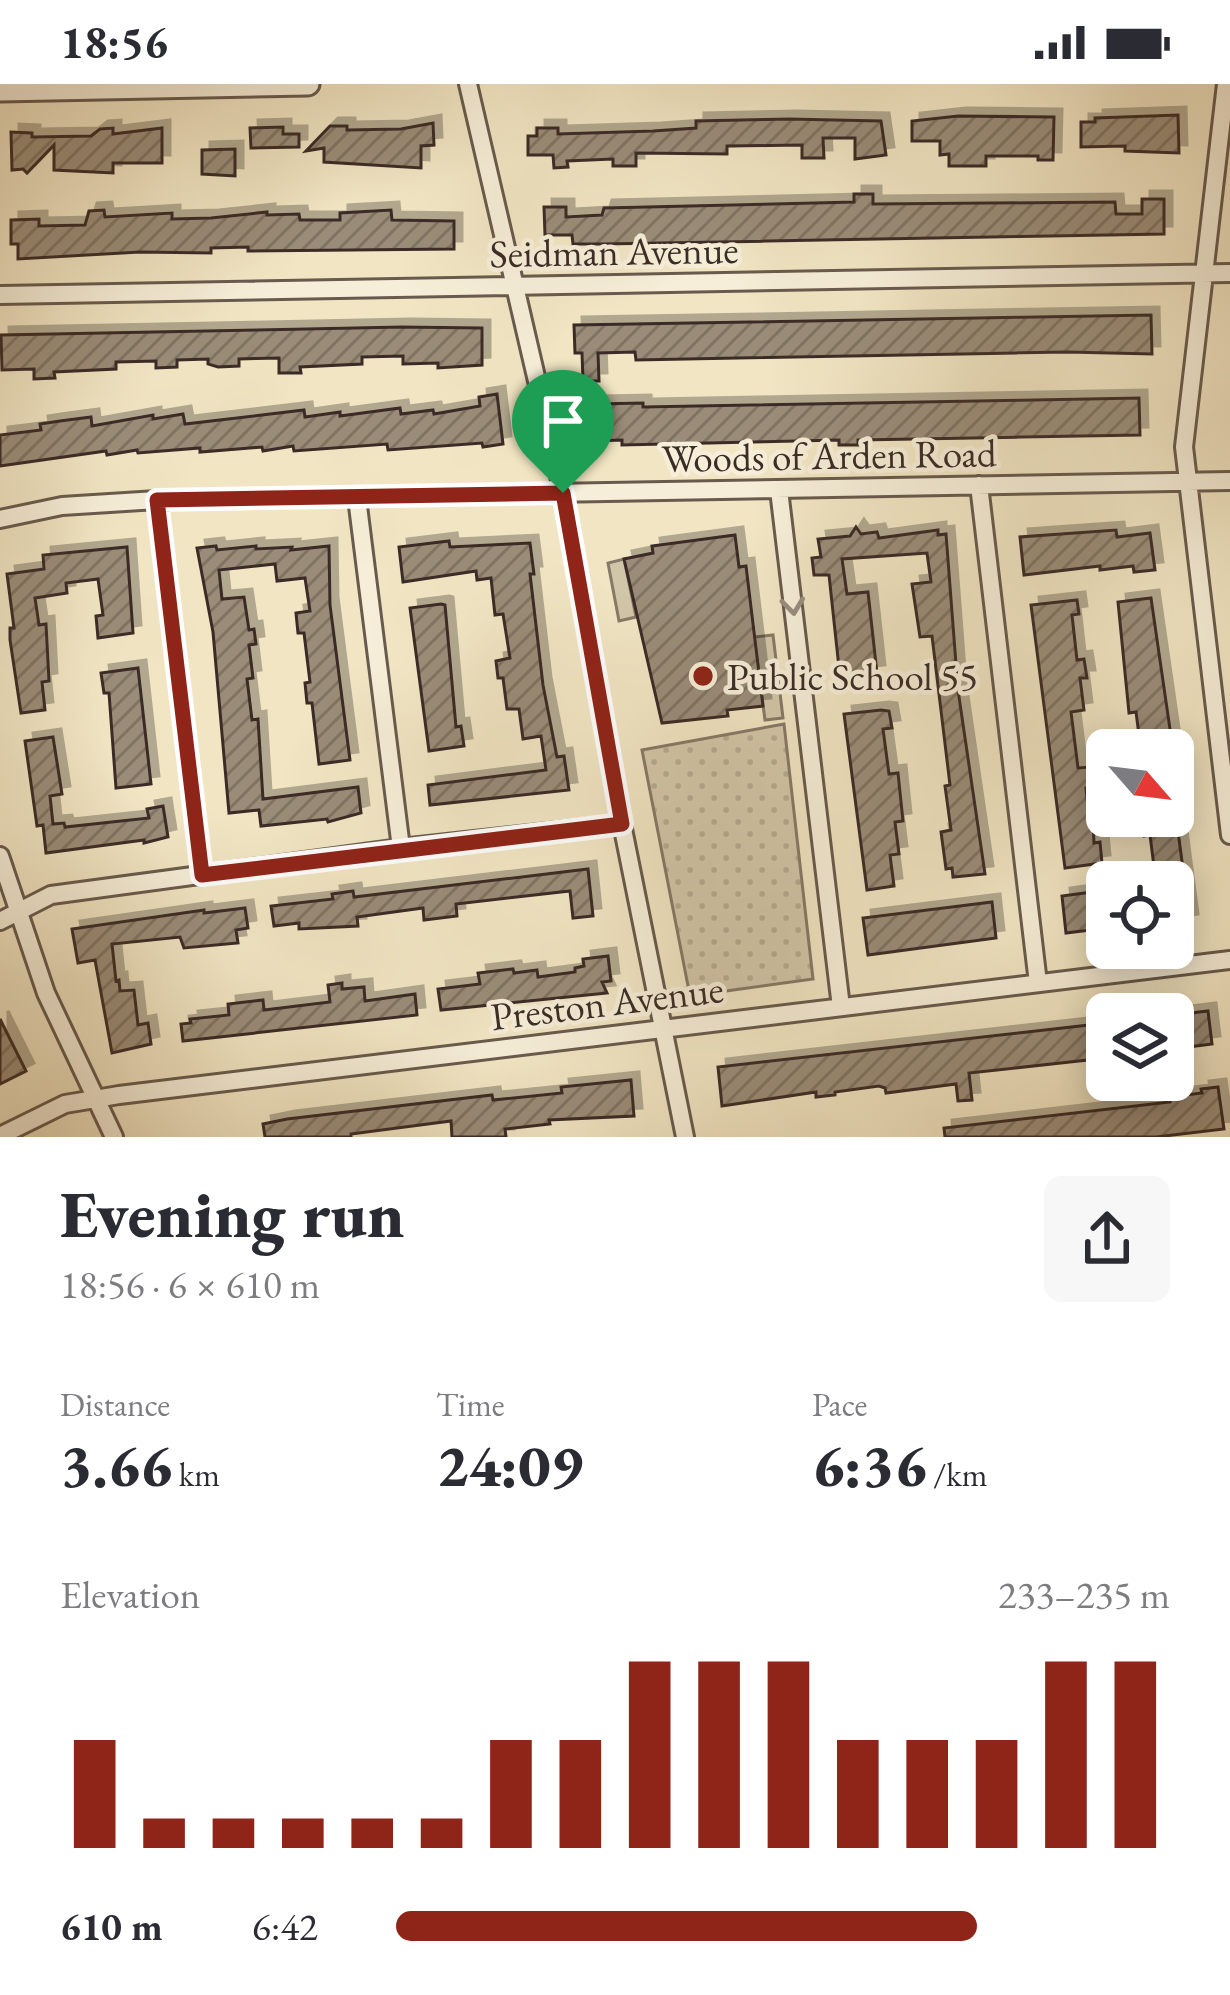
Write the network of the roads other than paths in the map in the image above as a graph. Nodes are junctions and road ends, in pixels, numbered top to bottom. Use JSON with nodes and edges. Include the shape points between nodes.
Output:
{"nodes":[{"id":1,"x":267,"y":84,"type":"edge"},
{"id":2,"x":308,"y":84,"type":"edge"},
{"id":3,"x":468,"y":84,"type":"edge"},
{"id":4,"x":1226,"y":84,"type":"edge"},
{"id":5,"x":73,"y":86,"type":"edge"},
{"id":6,"x":0,"y":90,"type":"edge"},
{"id":7,"x":1230,"y":273,"type":"edge"},
{"id":8,"x":1205,"y":274,"type":"junction"},
{"id":9,"x":514,"y":286,"type":"junction"},
{"id":10,"x":0,"y":295,"type":"edge"},
{"id":11,"x":1187,"y":482,"type":"junction"},
{"id":12,"x":1230,"y":482,"type":"edge"},
{"id":13,"x":980,"y":485,"type":"junction"},
{"id":14,"x":779,"y":490,"type":"junction"},
{"id":15,"x":563,"y":493,"type":"junction"},
{"id":16,"x":357,"y":498,"type":"junction"},
{"id":17,"x":157,"y":500,"type":"junction"},
{"id":18,"x":0,"y":520,"type":"edge"},
{"id":19,"x":622,"y":824,"type":"junction"},
{"id":20,"x":1230,"y":835,"type":"edge"},
{"id":21,"x":401,"y":848,"type":"junction"},
{"id":22,"x":0,"y":856,"type":"edge"},
{"id":23,"x":202,"y":875,"type":"junction"},
{"id":24,"x":8,"y":916,"type":"edge"},
{"id":25,"x":1230,"y":960,"type":"edge"},
{"id":26,"x":1038,"y":983,"type":"junction"},
{"id":27,"x":841,"y":1007,"type":"junction"},
{"id":28,"x":664,"y":1028,"type":"junction"},
{"id":29,"x":94,"y":1099,"type":"junction"},
{"id":30,"x":0,"y":1136,"type":"edge"},
{"id":31,"x":114,"y":1137,"type":"edge"},
{"id":32,"x":685,"y":1137,"type":"edge"}],
"edges":[{"from":1,"to":2,"type":"street"},
{"from":1,"to":5,"type":"street"},
{"from":3,"to":9,"type":"street"},
{"from":4,"to":8,"type":"street"},
{"from":5,"to":6,"type":"street"},
{"from":7,"to":8,"type":"street","name":"Seidman Avenue"},
{"from":8,"to":9,"type":"street","name":"Seidman Avenue"},
{"from":8,"to":11,"type":"street"},
{"from":9,"to":10,"type":"street","name":"Seidman Avenue"},
{"from":9,"to":15,"type":"street"},
{"from":11,"to":12,"type":"street","name":"Woods of Arden Road"},
{"from":11,"to":13,"type":"street","name":"Woods of Arden Road"},
{"from":11,"to":20,"type":"street"},
{"from":13,"to":14,"type":"street","name":"Woods of Arden Road"},
{"from":13,"to":26,"type":"street"},
{"from":14,"to":15,"type":"street","name":"Woods of Arden Road"},
{"from":14,"to":27,"type":"street","one_way":true},
{"from":15,"to":16,"type":"street","name":"Woods of Arden Road"},
{"from":15,"to":19,"type":"street"},
{"from":16,"to":17,"type":"street","name":"Woods of Arden Road"},
{"from":16,"to":21,"type":"street"},
{"from":17,"to":18,"type":"street","name":"Woods of Arden Road","via":[[62,506]]},
{"from":17,"to":23,"type":"street"},
{"from":19,"to":21,"type":"street"},
{"from":19,"to":28,"type":"street"},
{"from":21,"to":23,"type":"street"},
{"from":22,"to":24,"type":"street"},
{"from":23,"to":24,"type":"street","via":[[51,895]]},
{"from":24,"to":29,"type":"street"},
{"from":25,"to":26,"type":"street","name":"Preston Avenue"},
{"from":26,"to":27,"type":"street","name":"Preston Avenue"},
{"from":27,"to":28,"type":"street","name":"Preston Avenue"},
{"from":28,"to":29,"type":"street","name":"Preston Avenue"},
{"from":28,"to":32,"type":"street"},
{"from":29,"to":30,"type":"street","name":"Preston Avenue"},
{"from":29,"to":31,"type":"street"}]}
